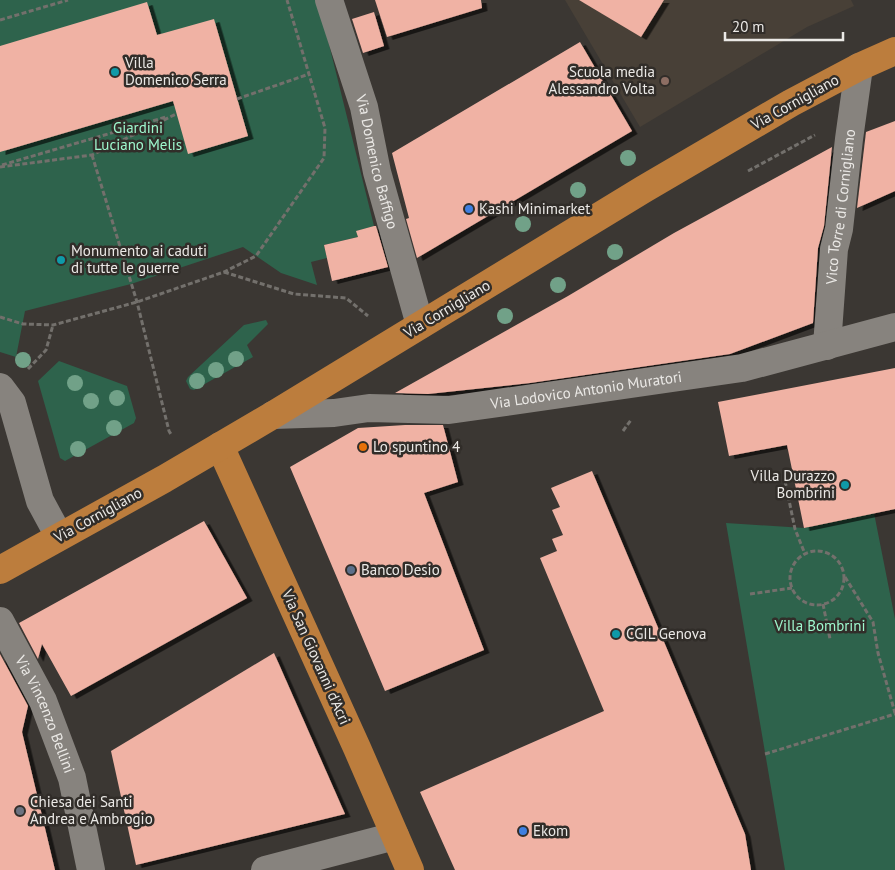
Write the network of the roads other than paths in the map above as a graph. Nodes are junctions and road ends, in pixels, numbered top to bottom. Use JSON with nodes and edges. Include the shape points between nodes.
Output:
{"nodes":[{"id":1,"x":329,"y":0,"type":"edge"},
{"id":2,"x":895,"y":51,"type":"edge"},
{"id":3,"x":859,"y":67,"type":"junction"},
{"id":4,"x":420,"y":325,"type":"junction"},
{"id":5,"x":895,"y":328,"type":"edge"},
{"id":6,"x":827,"y":346,"type":"junction"},
{"id":7,"x":0,"y":387,"type":"edge"},
{"id":8,"x":273,"y":415,"type":"junction"},
{"id":9,"x":220,"y":446,"type":"junction"},
{"id":10,"x":59,"y":536,"type":"junction"},
{"id":11,"x":0,"y":570,"type":"edge"},
{"id":12,"x":0,"y":621,"type":"edge"},
{"id":13,"x":395,"y":836,"type":"junction"},
{"id":14,"x":91,"y":870,"type":"edge"},
{"id":15,"x":265,"y":870,"type":"edge"},
{"id":16,"x":410,"y":870,"type":"edge"}],
"edges":[{"from":1,"to":4,"type":"street","name":"Via Domenico Baffigo","via":[[364,107],[377,172]]},
{"from":2,"to":3,"type":"main road","name":"Via Cornigliano"},
{"from":3,"to":4,"type":"main road","name":"Via Cornigliano","via":[[644,189]]},
{"from":3,"to":6,"type":"street","name":"Vico Torre di Cornigliano","via":[[834,249]]},
{"from":4,"to":8,"type":"main road","name":"Via Cornigliano"},
{"from":5,"to":6,"type":"street","name":"Via Lodovico Antonio Muratori"},
{"from":6,"to":8,"type":"street","name":"Via Lodovico Antonio Muratori","via":[[742,368],[449,410],[370,408]]},
{"from":7,"to":10,"type":"street","via":[[12,403],[40,502]]},
{"from":8,"to":9,"type":"main road","name":"Via Cornigliano"},
{"from":9,"to":10,"type":"main road","name":"Via Cornigliano"},
{"from":9,"to":13,"type":"main road","name":"Via San Giovanni d'Acri"},
{"from":10,"to":11,"type":"main road","name":"Via Cornigliano"},
{"from":12,"to":14,"type":"street","name":"Via Vincenzo Bellini","via":[[42,701],[72,778]]},
{"from":13,"to":15,"type":"street"},
{"from":13,"to":16,"type":"main road","name":"Via San Giovanni d'Acri"}]}
